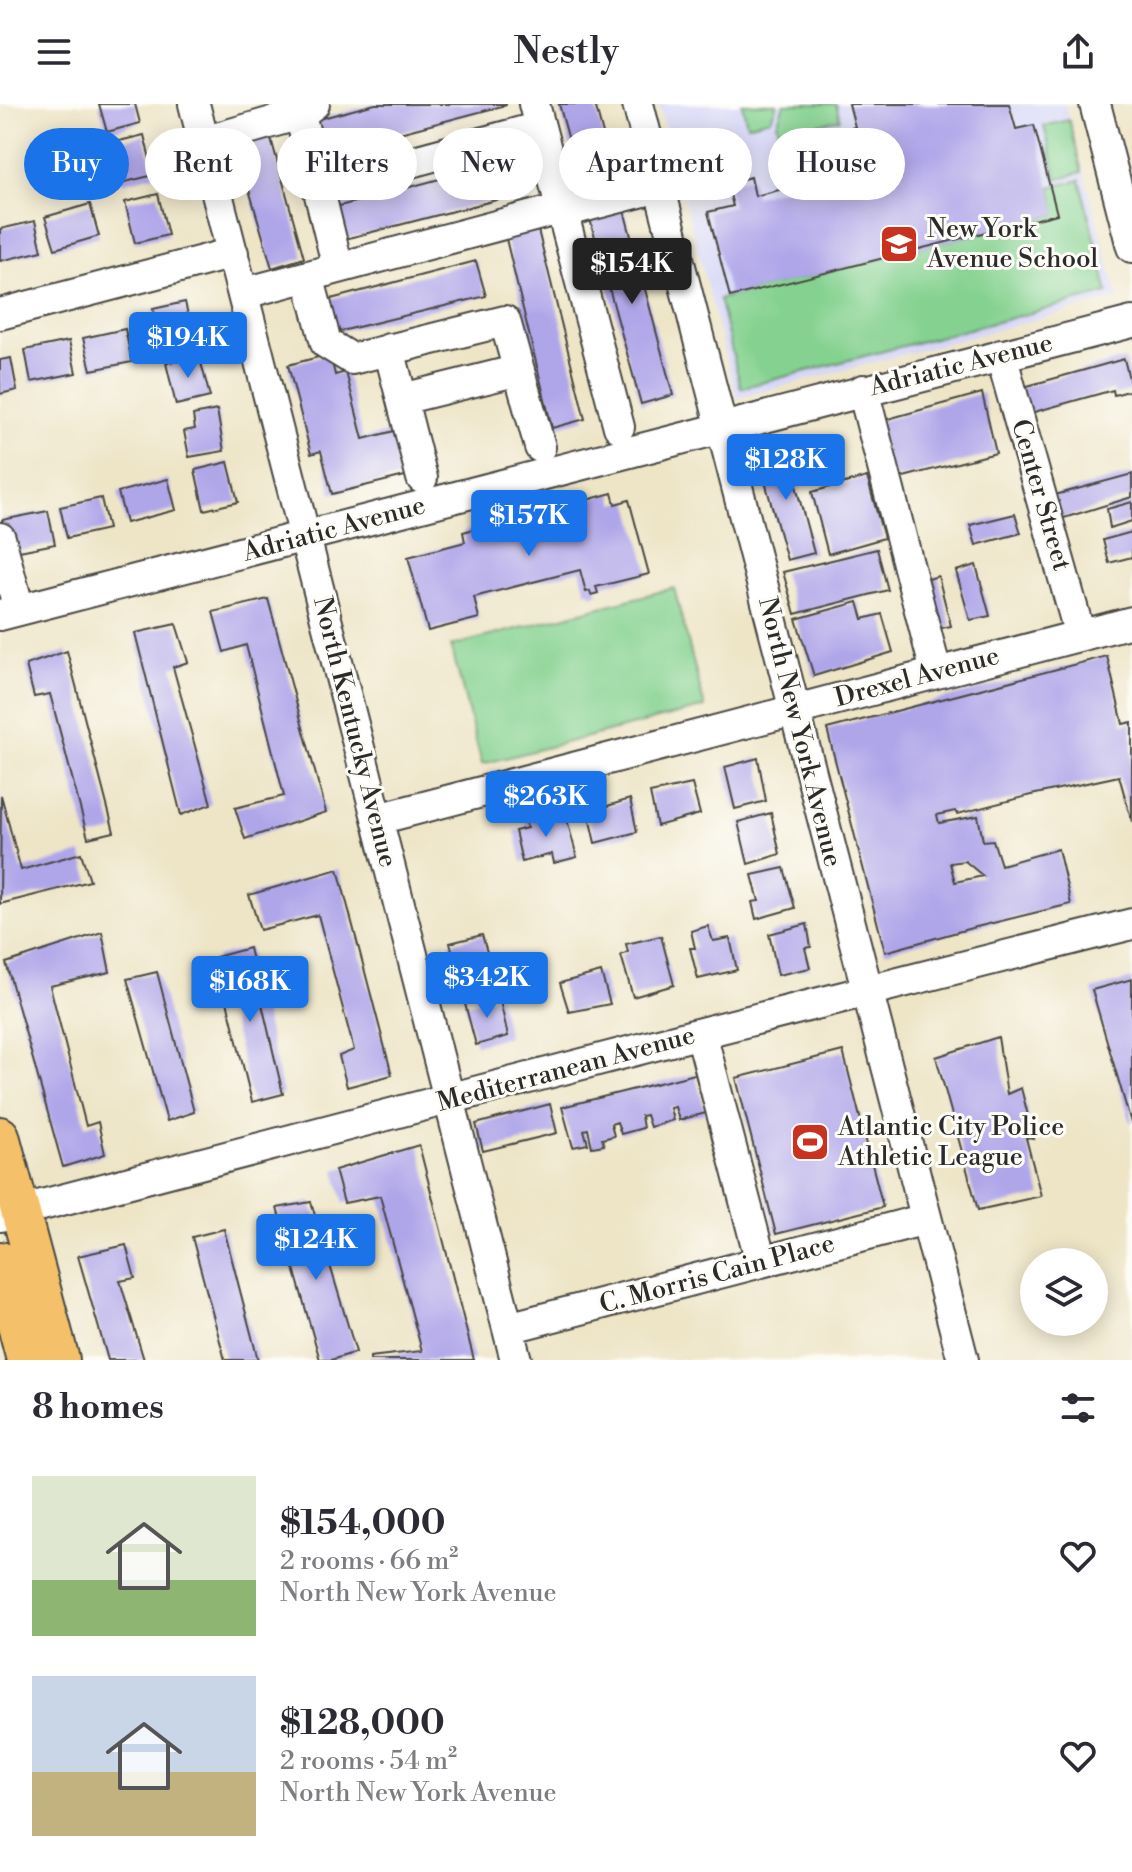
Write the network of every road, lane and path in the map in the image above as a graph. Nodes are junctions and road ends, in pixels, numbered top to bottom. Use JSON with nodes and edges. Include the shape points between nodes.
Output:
{"nodes":[{"id":1,"x":194,"y":104,"type":"edge"},
{"id":2,"x":638,"y":104,"type":"edge"},
{"id":3,"x":1095,"y":104,"type":"edge"},
{"id":4,"x":302,"y":107,"type":"edge"},
{"id":5,"x":537,"y":116,"type":"edge"},
{"id":6,"x":244,"y":128,"type":"edge"},
{"id":7,"x":306,"y":128,"type":"edge"},
{"id":8,"x":644,"y":128,"type":"edge"},
{"id":9,"x":417,"y":155,"type":"edge"},
{"id":10,"x":321,"y":200,"type":"edge"},
{"id":11,"x":609,"y":200,"type":"edge"},
{"id":12,"x":662,"y":200,"type":"edge"},
{"id":13,"x":563,"y":212,"type":"junction"},
{"id":14,"x":1132,"y":247,"type":"edge"},
{"id":15,"x":233,"y":253,"type":"junction"},
{"id":16,"x":338,"y":268,"type":"junction"},
{"id":17,"x":308,"y":276,"type":"junction"},
{"id":18,"x":256,"y":290,"type":"dead end"},
{"id":19,"x":0,"y":314,"type":"edge"},
{"id":20,"x":1132,"y":322,"type":"edge"},
{"id":21,"x":389,"y":349,"type":"junction"},
{"id":22,"x":1001,"y":355,"type":"junction"},
{"id":23,"x":519,"y":370,"type":"junction"},
{"id":24,"x":863,"y":390,"type":"junction"},
{"id":25,"x":402,"y":399,"type":"junction"},
{"id":26,"x":619,"y":427,"type":"dead end"},
{"id":27,"x":721,"y":427,"type":"junction"},
{"id":28,"x":540,"y":447,"type":"dead end"},
{"id":29,"x":422,"y":478,"type":"dead end"},
{"id":30,"x":305,"y":536,"type":"junction"},
{"id":31,"x":0,"y":538,"type":"edge"},
{"id":32,"x":10,"y":613,"type":"edge"},
{"id":33,"x":1132,"y":622,"type":"edge"},
{"id":34,"x":1080,"y":635,"type":"junction"},
{"id":35,"x":936,"y":672,"type":"junction"},
{"id":36,"x":794,"y":711,"type":"junction"},
{"id":37,"x":378,"y":819,"type":"junction"},
{"id":38,"x":1132,"y":924,"type":"edge"},
{"id":39,"x":867,"y":991,"type":"junction"},
{"id":40,"x":701,"y":1033,"type":"junction"},
{"id":41,"x":449,"y":1099,"type":"junction"},
{"id":42,"x":0,"y":1136,"type":"edge"},
{"id":43,"x":10,"y":1213,"type":"edge"},
{"id":44,"x":926,"y":1219,"type":"junction"},
{"id":45,"x":0,"y":1261,"type":"edge"},
{"id":46,"x":761,"y":1262,"type":"junction"},
{"id":47,"x":508,"y":1328,"type":"junction"},
{"id":48,"x":26,"y":1360,"type":"edge"},
{"id":49,"x":60,"y":1360,"type":"edge"},
{"id":50,"x":516,"y":1360,"type":"edge"},
{"id":51,"x":963,"y":1360,"type":"edge"}],
"edges":[{"from":1,"to":15,"type":"street","name":"North Kentucky Avenue"},
{"from":2,"to":8,"type":"street","name":"North New York Avenue"},
{"from":3,"to":14,"type":"street"},
{"from":4,"to":6,"type":"street"},
{"from":4,"to":7,"type":"street"},
{"from":5,"to":9,"type":"street"},
{"from":5,"to":13,"type":"street"},
{"from":10,"to":16,"type":"street"},
{"from":11,"to":13,"type":"street"},
{"from":12,"to":27,"type":"street","name":"North New York Avenue"},
{"from":13,"to":16,"type":"street"},
{"from":13,"to":26,"type":"street"},
{"from":15,"to":19,"type":"street"},
{"from":15,"to":30,"type":"street","name":"North Kentucky Avenue"},
{"from":16,"to":17,"type":"street"},
{"from":17,"to":18,"type":"street"},
{"from":17,"to":21,"type":"street","via":[[326,343],[352,359]]},
{"from":20,"to":22,"type":"street","name":"Adriatic Avenue"},
{"from":21,"to":23,"type":"street","via":[[505,321]]},
{"from":21,"to":25,"type":"street"},
{"from":22,"to":24,"type":"street","name":"Adriatic Avenue"},
{"from":22,"to":34,"type":"street","name":"Center Street"},
{"from":23,"to":25,"type":"street"},
{"from":23,"to":28,"type":"street"},
{"from":24,"to":27,"type":"street","name":"Adriatic Avenue"},
{"from":24,"to":35,"type":"street"},
{"from":25,"to":29,"type":"street"},
{"from":27,"to":30,"type":"street","name":"Adriatic Avenue"},
{"from":27,"to":36,"type":"street","name":"North New York Avenue"},
{"from":30,"to":32,"type":"street","name":"Adriatic Avenue"},
{"from":30,"to":37,"type":"street","name":"North Kentucky Avenue"},
{"from":31,"to":32,"type":"street"},
{"from":33,"to":34,"type":"street","name":"Drexel Avenue"},
{"from":34,"to":35,"type":"street","name":"Drexel Avenue"},
{"from":35,"to":36,"type":"street","name":"Drexel Avenue"},
{"from":36,"to":37,"type":"street","name":"Drexel Avenue"},
{"from":36,"to":39,"type":"street","name":"North New York Avenue"},
{"from":37,"to":41,"type":"street","name":"North Kentucky Avenue"},
{"from":38,"to":39,"type":"street","name":"Mediterranean Avenue"},
{"from":39,"to":40,"type":"street","name":"Mediterranean Avenue"},
{"from":39,"to":44,"type":"street","name":"North New York Avenue"},
{"from":40,"to":41,"type":"street","name":"Mediterranean Avenue"},
{"from":40,"to":46,"type":"street"},
{"from":41,"to":43,"type":"street","name":"Mediterranean Avenue"},
{"from":41,"to":47,"type":"street","name":"North Kentucky Avenue"},
{"from":42,"to":43,"type":"main road"},
{"from":43,"to":49,"type":"main road"},
{"from":44,"to":46,"type":"street","name":"C. Morris Cain Place"},
{"from":44,"to":51,"type":"street","name":"North New York Avenue"},
{"from":45,"to":48,"type":"main road"},
{"from":46,"to":47,"type":"street","name":"C. Morris Cain Place"},
{"from":47,"to":50,"type":"street","name":"North Kentucky Avenue"}]}
